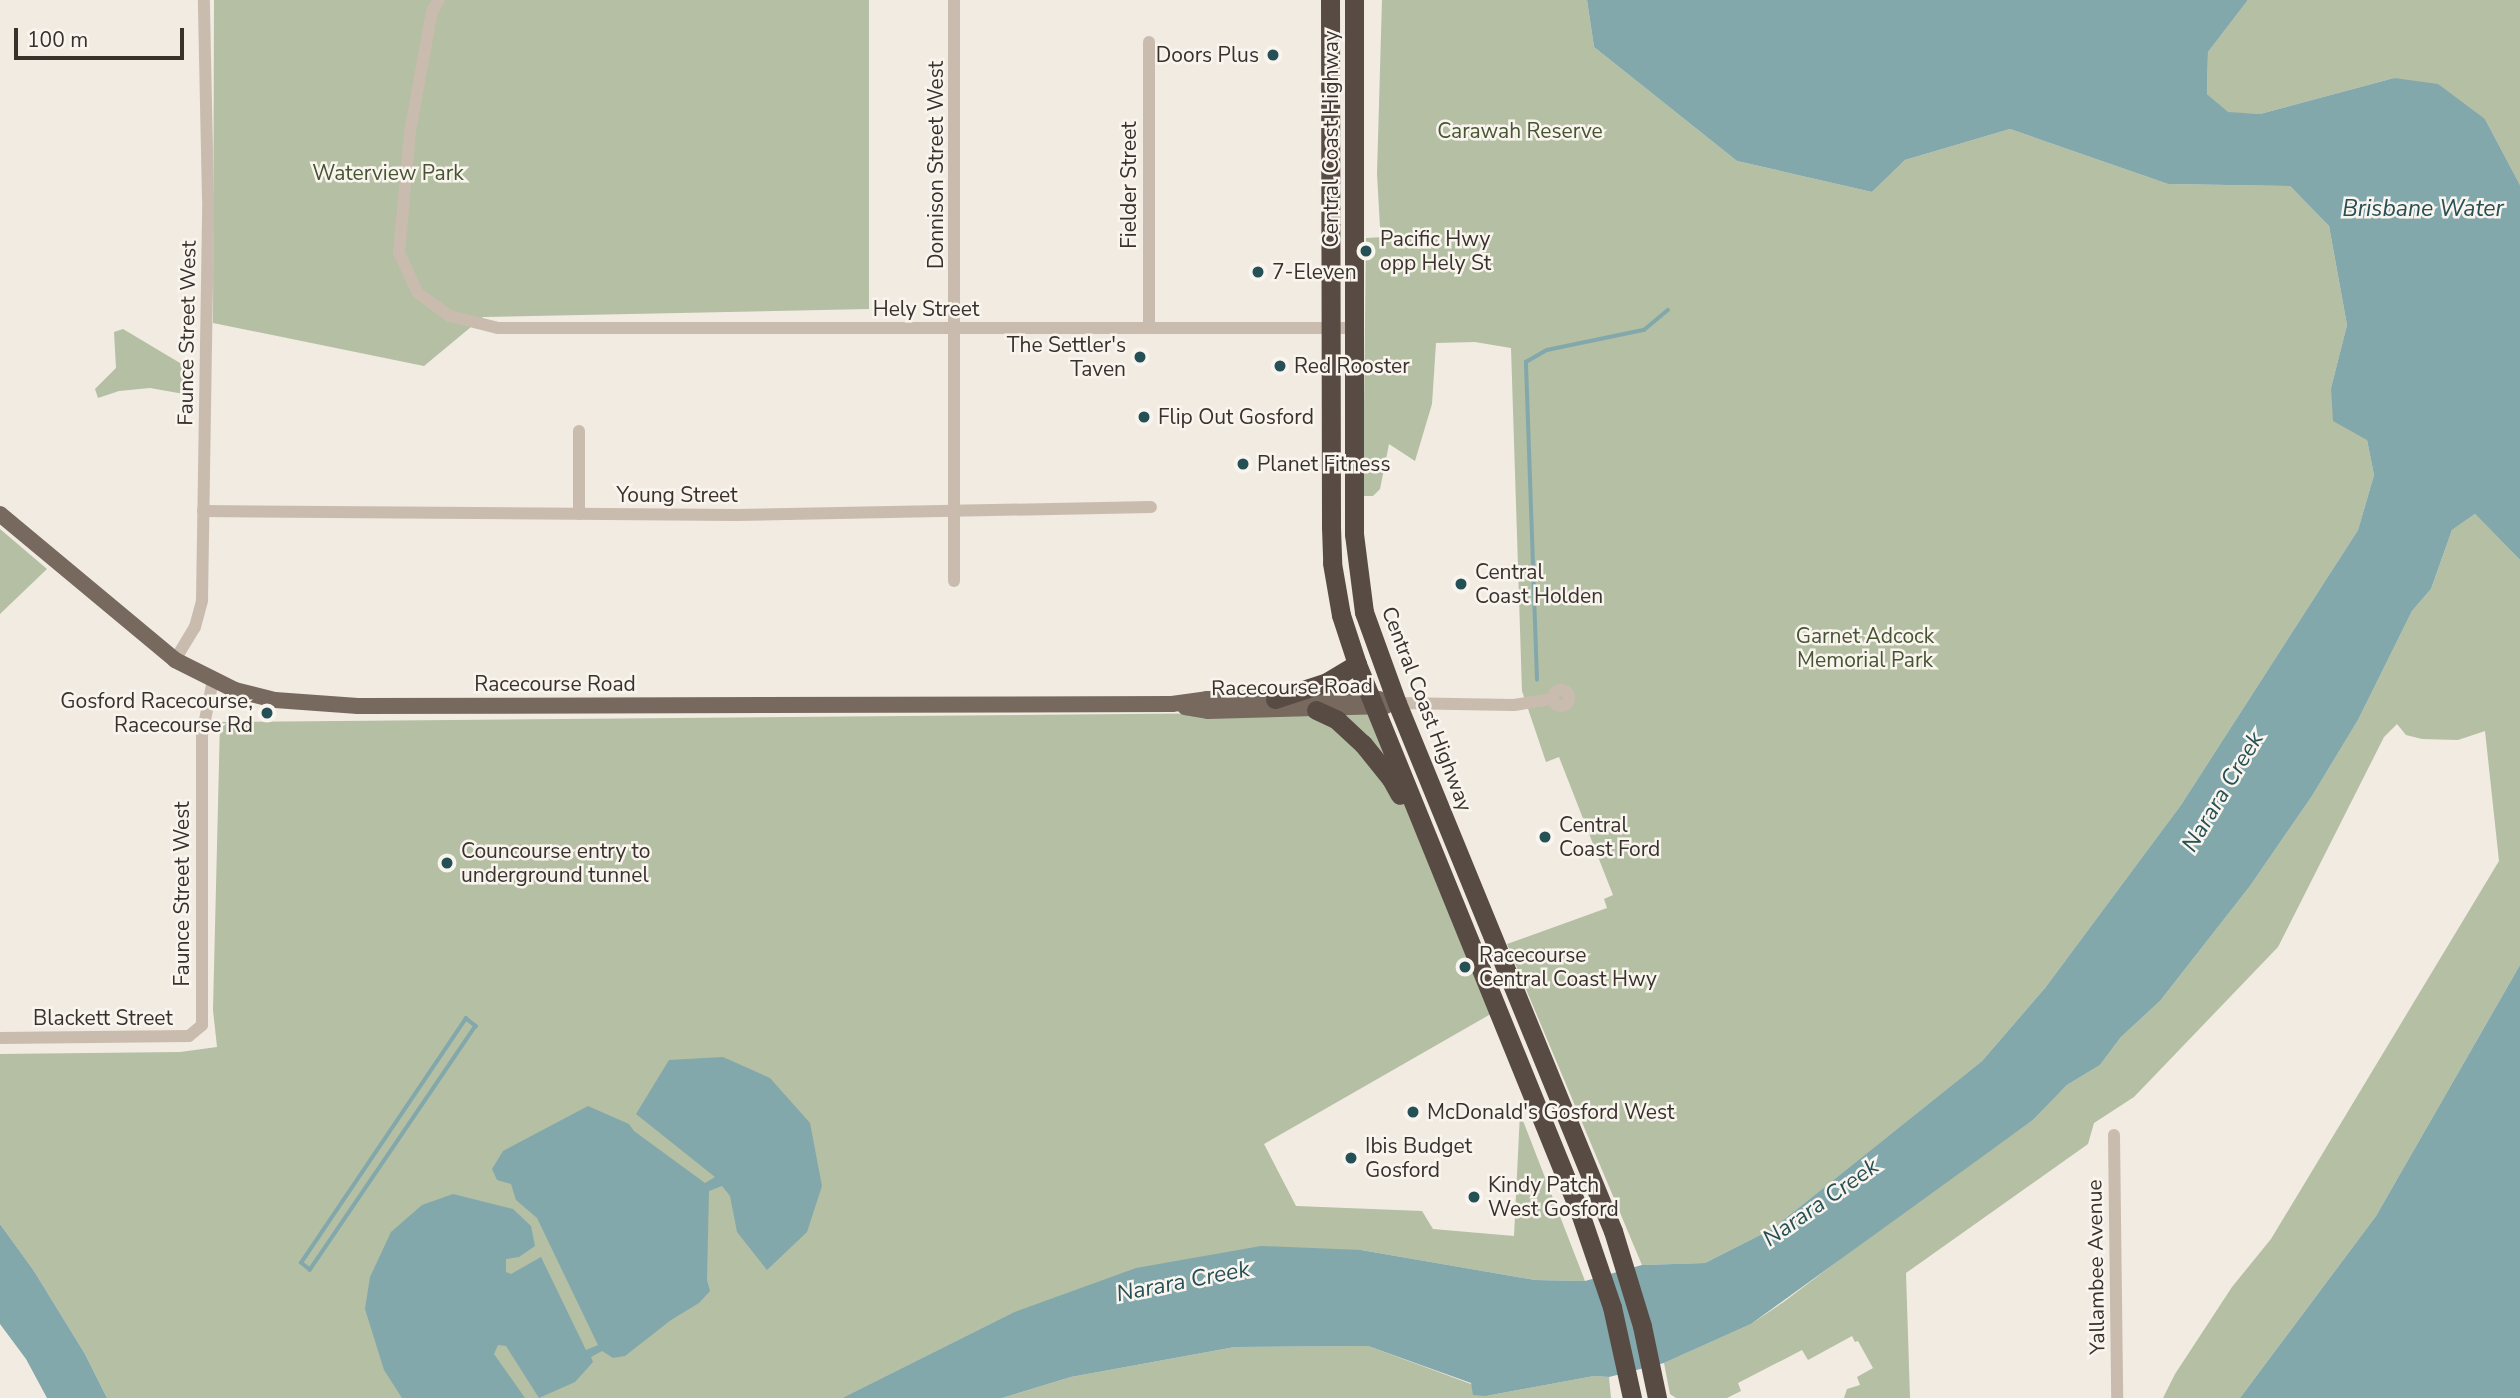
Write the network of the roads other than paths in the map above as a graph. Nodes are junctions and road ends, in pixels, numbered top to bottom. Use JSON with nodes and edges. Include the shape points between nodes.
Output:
{"nodes":[{"id":1,"x":204,"y":0,"type":"edge"},
{"id":2,"x":439,"y":0,"type":"edge"},
{"id":3,"x":954,"y":0,"type":"edge"},
{"id":4,"x":1330,"y":0,"type":"edge"},
{"id":5,"x":1354,"y":0,"type":"edge"},
{"id":6,"x":1149,"y":42,"type":"dead end"},
{"id":7,"x":956,"y":328,"type":"junction"},
{"id":8,"x":1149,"y":328,"type":"junction"},
{"id":9,"x":1331,"y":328,"type":"junction"},
{"id":10,"x":1354,"y":328,"type":"junction"},
{"id":11,"x":579,"y":431,"type":"dead end"},
{"id":12,"x":1151,"y":507,"type":"dead end"},
{"id":13,"x":203,"y":512,"type":"junction"},
{"id":14,"x":954,"y":512,"type":"junction"},
{"id":15,"x":0,"y":514,"type":"edge"},
{"id":16,"x":579,"y":514,"type":"junction"},
{"id":17,"x":954,"y":581,"type":"dead end"},
{"id":18,"x":175,"y":660,"type":"junction"},
{"id":19,"x":1357,"y":664,"type":"junction"},
{"id":20,"x":213,"y":681,"type":"junction"},
{"id":21,"x":1275,"y":699,"type":"junction"},
{"id":22,"x":1553,"y":699,"type":"dead end"},
{"id":23,"x":1373,"y":703,"type":"junction"},
{"id":24,"x":1397,"y":703,"type":"junction"},
{"id":25,"x":1172,"y":704,"type":"junction"},
{"id":26,"x":1316,"y":710,"type":"junction"},
{"id":27,"x":1451,"y":896,"type":"junction"},
{"id":28,"x":202,"y":1025,"type":"joint"},
{"id":29,"x":0,"y":1038,"type":"edge"},
{"id":30,"x":2114,"y":1135,"type":"dead end"},
{"id":31,"x":1631,"y":1391,"type":"edge"},
{"id":32,"x":1657,"y":1398,"type":"edge"},
{"id":33,"x":2117,"y":1398,"type":"edge"}],
"edges":[{"from":1,"to":13,"type":"street","name":"Faunce Street West","via":[[208,199]]},
{"from":2,"to":7,"type":"street","name":"Hely Street","via":[[432,11],[410,132],[399,253],[418,293],[450,316],[498,328]]},
{"from":3,"to":7,"type":"street","name":"Donnison Street West"},
{"from":4,"to":9,"type":"highway","name":"Central Coast Highway"},
{"from":5,"to":10,"type":"highway","name":"Central Coast Highway"},
{"from":6,"to":8,"type":"street","name":"Fielder Street"},
{"from":7,"to":8,"type":"street","name":"Hely Street"},
{"from":7,"to":14,"type":"street","name":"Donnison Street West"},
{"from":8,"to":9,"type":"street","name":"Hely Street"},
{"from":9,"to":10,"type":"street","name":"Hely Street"},
{"from":9,"to":19,"type":"highway","name":"Central Coast Highway","via":[[1332,563],[1341,615]]},
{"from":10,"to":24,"type":"highway","name":"Central Coast Highway","via":[[1356,564],[1367,621]]},
{"from":11,"to":16,"type":"street"},
{"from":12,"to":14,"type":"street","name":"Young Street"},
{"from":13,"to":16,"type":"street","name":"Young Street"},
{"from":13,"to":18,"type":"street","name":"Faunce Street West","via":[[199,618]]},
{"from":14,"to":16,"type":"street","name":"Young Street"},
{"from":14,"to":17,"type":"street","name":"Donnison Street West"},
{"from":15,"to":18,"type":"main road","name":"Racecourse Road"},
{"from":18,"to":20,"type":"main road","name":"Racecourse Road"},
{"from":19,"to":21,"type":"highway","via":[[1327,682]]},
{"from":19,"to":23,"type":"highway","name":"Central Coast Highway"},
{"from":20,"to":25,"type":"main road","name":"Racecourse Road","via":[[270,700],[314,705]]},
{"from":20,"to":28,"type":"street","name":"Faunce Street West","via":[[202,735]]},
{"from":21,"to":23,"type":"main road","name":"Racecourse Road"},
{"from":21,"to":25,"type":"main road","name":"Racecourse Road"},
{"from":22,"to":24,"type":"street","via":[[1514,705]]},
{"from":23,"to":24,"type":"main road","name":"Racecourse Road"},
{"from":23,"to":26,"type":"main road","name":"Racecourse Road"},
{"from":23,"to":27,"type":"highway","name":"Central Coast Highway"},
{"from":24,"to":32,"type":"highway","name":"Central Coast Highway","via":[[1622,1257]]},
{"from":25,"to":26,"type":"main road","name":"Racecourse Road","via":[[1208,711]]},
{"from":26,"to":27,"type":"highway","via":[[1355,735],[1391,779]]},
{"from":27,"to":31,"type":"highway","name":"Central Coast Highway","via":[[1599,1266]]},
{"from":28,"to":29,"type":"street","name":"Blackett Street","via":[[189,1036]]},
{"from":30,"to":33,"type":"street","name":"Yallambee Avenue"}]}
